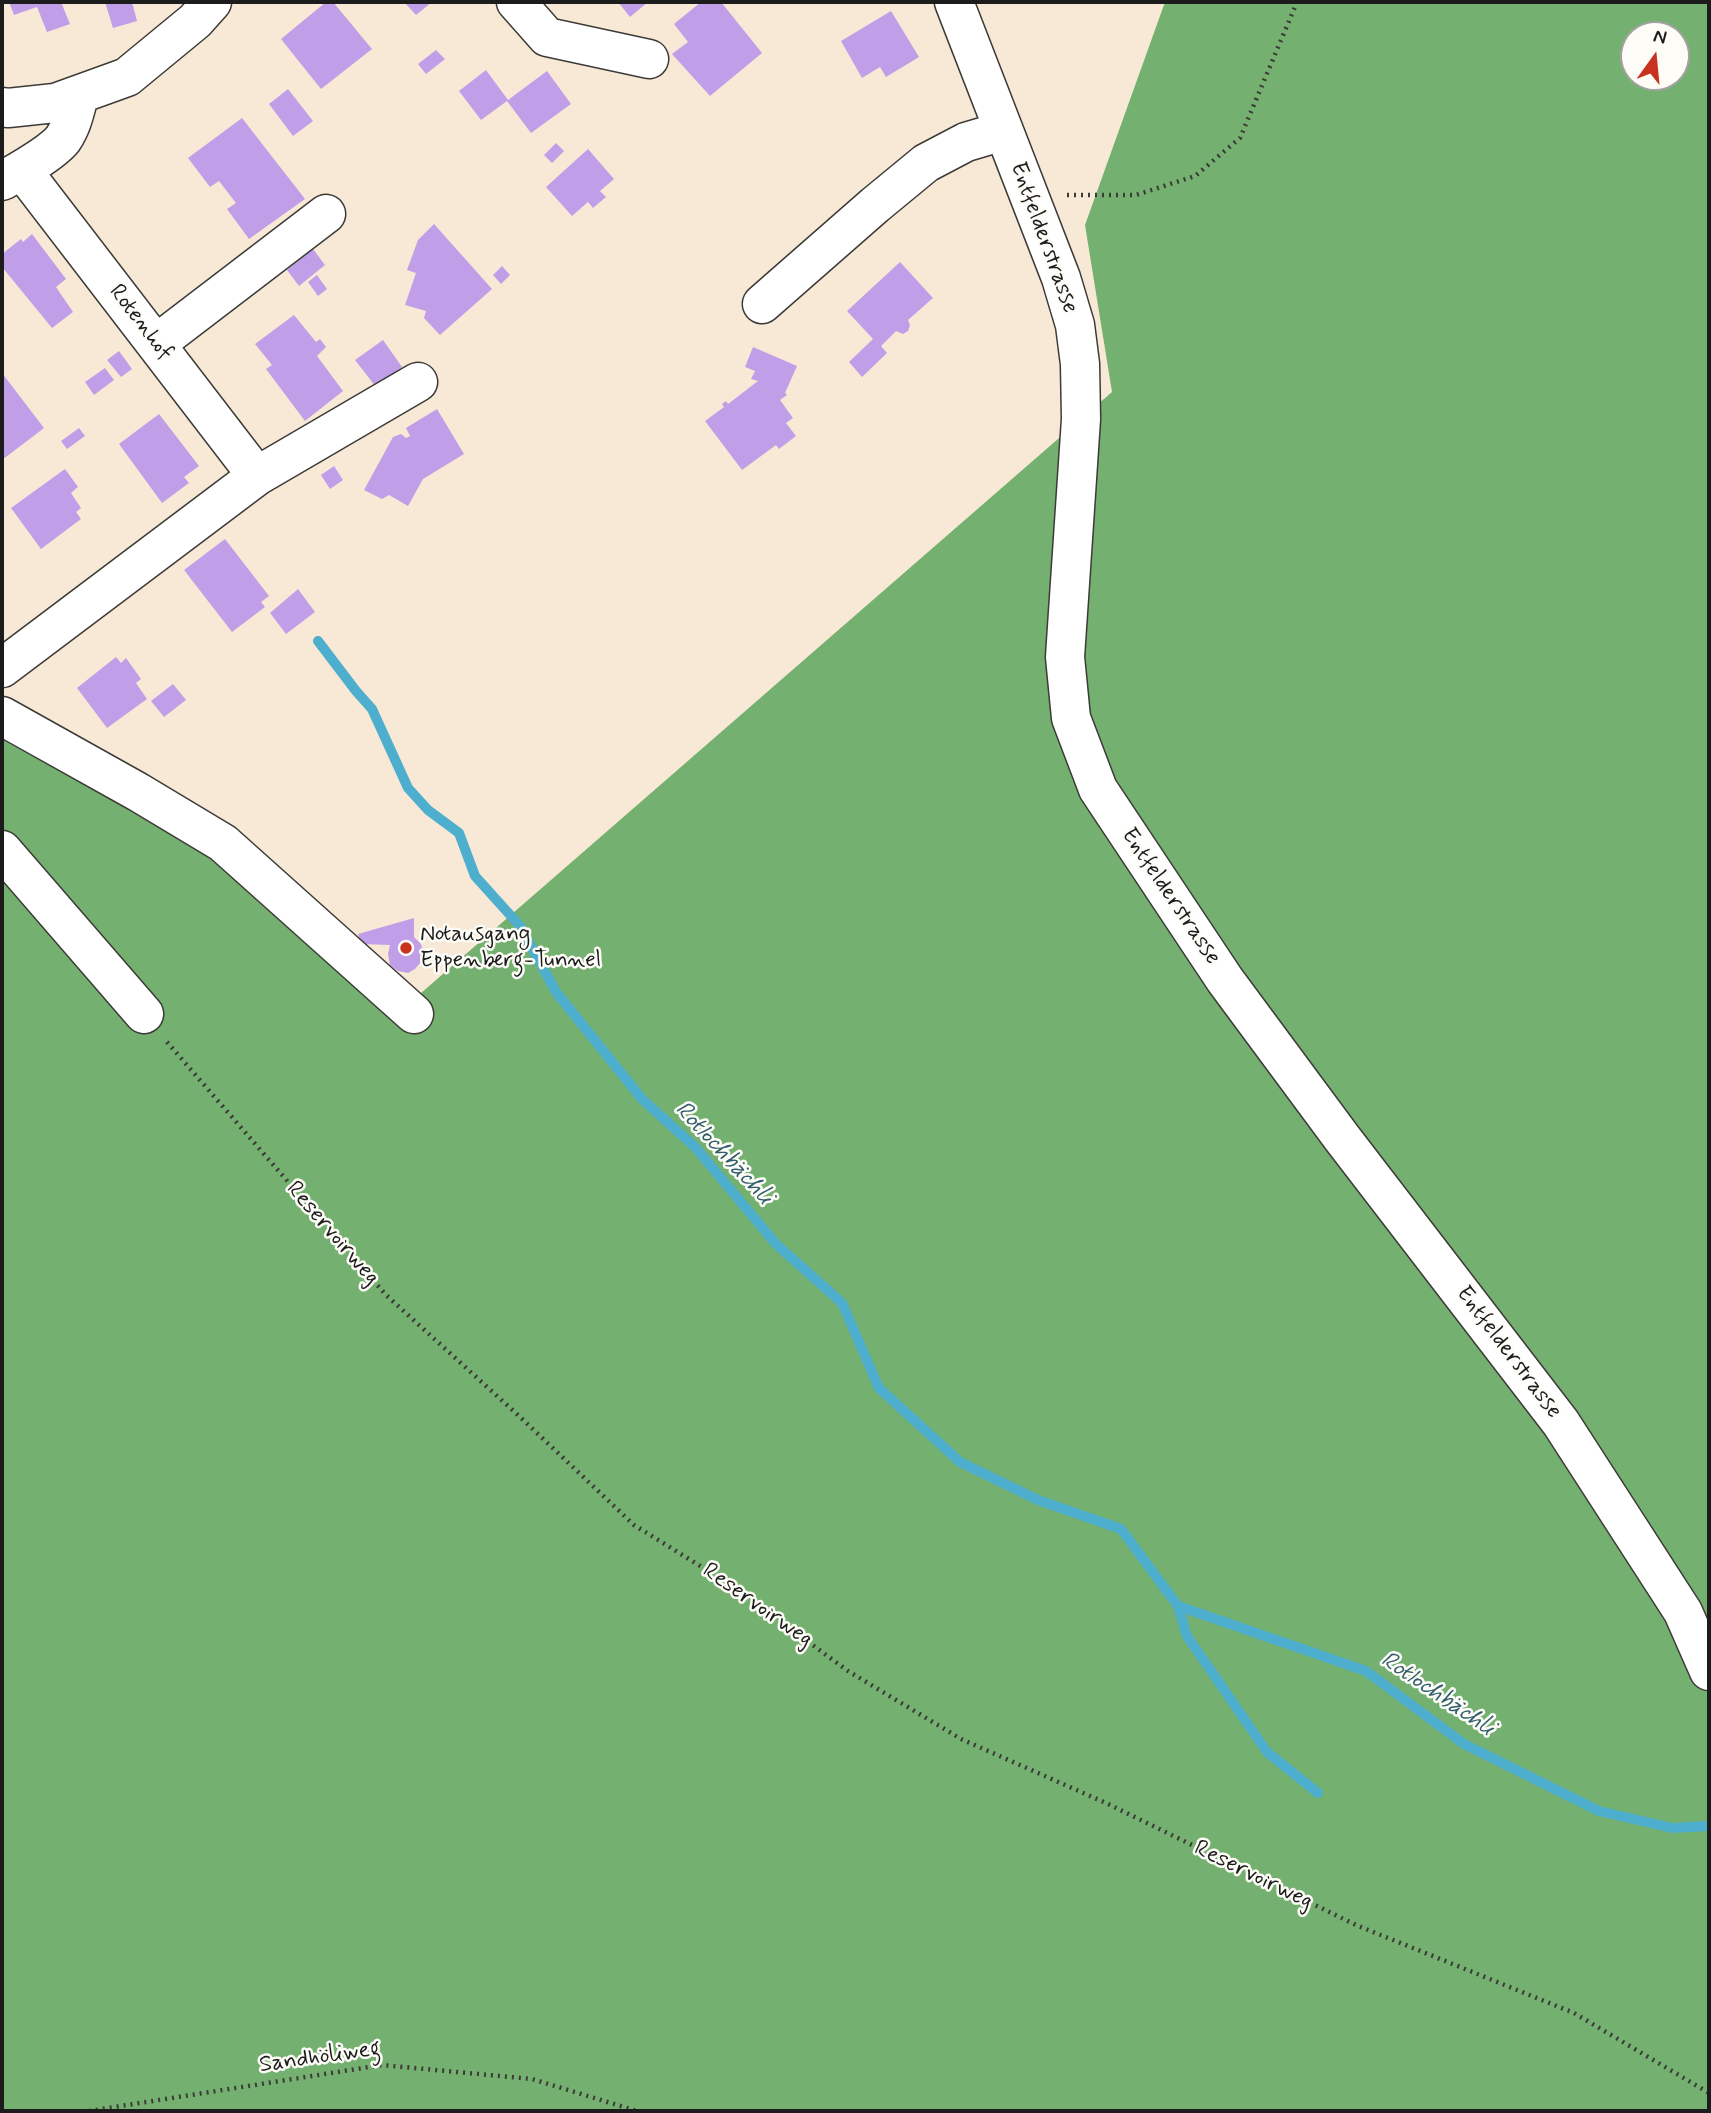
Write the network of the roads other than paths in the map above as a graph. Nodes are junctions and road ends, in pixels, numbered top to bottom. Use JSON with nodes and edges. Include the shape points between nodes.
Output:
{"nodes":[{"id":1,"x":212,"y":2,"type":"edge"},
{"id":2,"x":516,"y":2,"type":"edge"},
{"id":3,"x":954,"y":2,"type":"edge"},
{"id":4,"x":649,"y":60,"type":"dead end"},
{"id":5,"x":79,"y":96,"type":"junction"},
{"id":6,"x":2,"y":107,"type":"edge"},
{"id":7,"x":1003,"y":131,"type":"junction"},
{"id":8,"x":12,"y":176,"type":"edge"},
{"id":9,"x":326,"y":214,"type":"dead end"},
{"id":10,"x":762,"y":304,"type":"dead end"},
{"id":11,"x":156,"y":344,"type":"junction"},
{"id":12,"x":418,"y":382,"type":"dead end"},
{"id":13,"x":257,"y":476,"type":"junction"},
{"id":14,"x":2,"y":668,"type":"edge"},
{"id":15,"x":2,"y":716,"type":"edge"},
{"id":16,"x":2,"y":850,"type":"edge"},
{"id":17,"x":144,"y":1014,"type":"road end"},
{"id":18,"x":414,"y":1014,"type":"dead end"},
{"id":19,"x":1709,"y":1671,"type":"edge"}],
"edges":[{"from":1,"to":5,"type":"street","via":[[128,77]]},
{"from":2,"to":4,"type":"street","via":[[547,37]]},
{"from":3,"to":7,"type":"street","name":"Entfelderstrasse"},
{"from":5,"to":6,"type":"street","via":[[55,103]]},
{"from":5,"to":8,"type":"street","via":[[72,123],[61,141]]},
{"from":7,"to":10,"type":"street","via":[[965,142],[926,163]]},
{"from":7,"to":19,"type":"street","name":"Entfelderstrasse","via":[[1075,325],[1081,419],[1065,657],[1071,718],[1098,789],[1225,980],[1561,1423],[1683,1612]]},
{"from":8,"to":11,"type":"street","name":"Rotenhof"},
{"from":9,"to":11,"type":"street"},
{"from":11,"to":13,"type":"street","name":"Rotenhof"},
{"from":12,"to":13,"type":"street"},
{"from":13,"to":14,"type":"street"},
{"from":15,"to":18,"type":"street","via":[[223,843],[306,910]]},
{"from":16,"to":17,"type":"street"}]}
